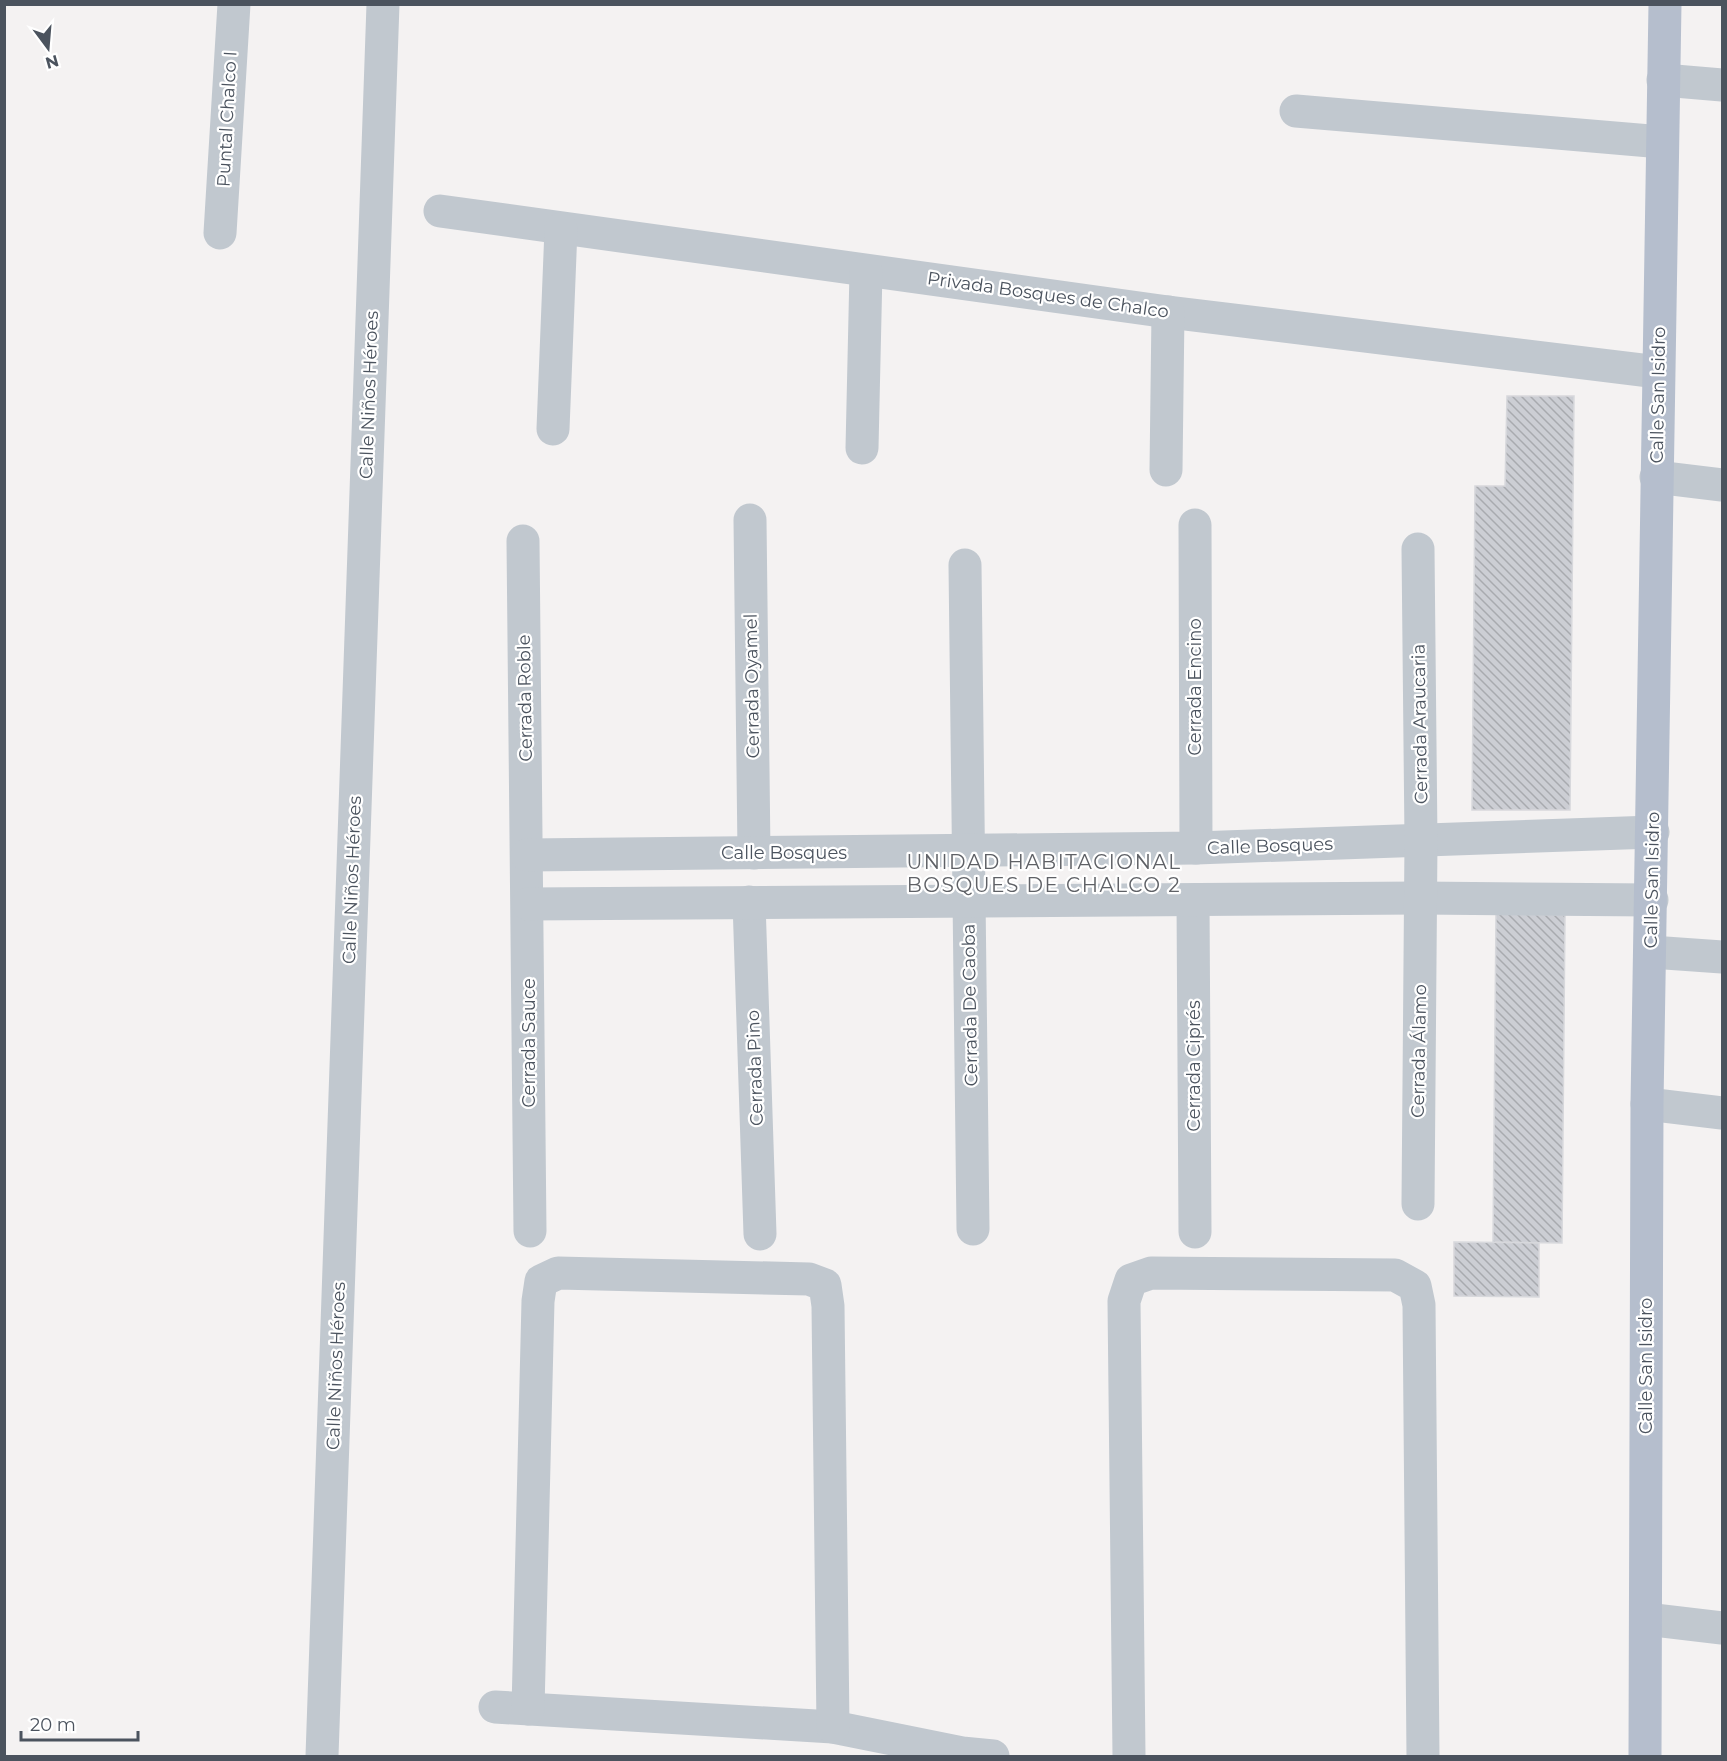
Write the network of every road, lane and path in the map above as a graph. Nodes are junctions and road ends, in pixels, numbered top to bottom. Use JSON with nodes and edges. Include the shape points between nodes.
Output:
{"nodes":[{"id":1,"x":234,"y":4,"type":"edge"},
{"id":2,"x":383,"y":4,"type":"edge"},
{"id":3,"x":1665,"y":4,"type":"edge"},
{"id":4,"x":1664,"y":80,"type":"junction"},
{"id":5,"x":1722,"y":85,"type":"edge"},
{"id":6,"x":1296,"y":111,"type":"dead end"},
{"id":7,"x":1662,"y":142,"type":"junction"},
{"id":8,"x":440,"y":211,"type":"dead end"},
{"id":9,"x":561,"y":229,"type":"junction"},
{"id":10,"x":220,"y":233,"type":"dead end"},
{"id":11,"x":866,"y":271,"type":"junction"},
{"id":12,"x":1168,"y":312,"type":"junction"},
{"id":13,"x":1658,"y":372,"type":"junction"},
{"id":14,"x":553,"y":429,"type":"dead end"},
{"id":15,"x":862,"y":448,"type":"dead end"},
{"id":16,"x":1166,"y":470,"type":"dead end"},
{"id":17,"x":1656,"y":477,"type":"junction"},
{"id":18,"x":1722,"y":485,"type":"edge"},
{"id":19,"x":750,"y":520,"type":"dead end"},
{"id":20,"x":1195,"y":525,"type":"dead end"},
{"id":21,"x":523,"y":541,"type":"dead end"},
{"id":22,"x":1418,"y":549,"type":"dead end"},
{"id":23,"x":965,"y":565,"type":"dead end"},
{"id":24,"x":1653,"y":832,"type":"junction"},
{"id":25,"x":1421,"y":841,"type":"junction"},
{"id":26,"x":1196,"y":848,"type":"junction"},
{"id":27,"x":753,"y":852,"type":"junction"},
{"id":28,"x":968,"y":852,"type":"junction"},
{"id":29,"x":526,"y":855,"type":"junction"},
{"id":30,"x":1420,"y":898,"type":"junction"},
{"id":31,"x":1193,"y":900,"type":"junction"},
{"id":32,"x":1652,"y":900,"type":"junction"},
{"id":33,"x":968,"y":901,"type":"junction"},
{"id":34,"x":749,"y":902,"type":"junction"},
{"id":35,"x":528,"y":904,"type":"junction"},
{"id":36,"x":1651,"y":952,"type":"junction"},
{"id":37,"x":1722,"y":957,"type":"edge"},
{"id":38,"x":1647,"y":1104,"type":"junction"},
{"id":39,"x":1722,"y":1113,"type":"edge"},
{"id":40,"x":1418,"y":1204,"type":"dead end"},
{"id":41,"x":973,"y":1229,"type":"dead end"},
{"id":42,"x":530,"y":1231,"type":"dead end"},
{"id":43,"x":1195,"y":1232,"type":"dead end"},
{"id":44,"x":760,"y":1234,"type":"dead end"},
{"id":45,"x":1646,"y":1619,"type":"junction"},
{"id":46,"x":1722,"y":1628,"type":"edge"},
{"id":47,"x":495,"y":1707,"type":"dead end"},
{"id":48,"x":528,"y":1709,"type":"junction"},
{"id":49,"x":833,"y":1727,"type":"junction"},
{"id":50,"x":322,"y":1756,"type":"edge"},
{"id":51,"x":993,"y":1756,"type":"edge"},
{"id":52,"x":1129,"y":1756,"type":"edge"},
{"id":53,"x":1423,"y":1756,"type":"edge"},
{"id":54,"x":1645,"y":1756,"type":"edge"}],
"edges":[{"from":1,"to":10,"type":"street","name":"Puntal Chalco I"},
{"from":2,"to":50,"type":"street","name":"Calle Niños Héroes"},
{"from":3,"to":4,"type":"main road","name":"Calle San Isidro"},
{"from":4,"to":5,"type":"street"},
{"from":4,"to":7,"type":"main road","name":"Calle San Isidro"},
{"from":6,"to":7,"type":"street"},
{"from":7,"to":13,"type":"main road","name":"Calle San Isidro"},
{"from":8,"to":9,"type":"street","name":"Privada Bosques de Chalco"},
{"from":9,"to":11,"type":"street","name":"Privada Bosques de Chalco"},
{"from":9,"to":14,"type":"street"},
{"from":11,"to":12,"type":"street","name":"Privada Bosques de Chalco"},
{"from":11,"to":15,"type":"street"},
{"from":12,"to":13,"type":"street","name":"Privada Bosques de Chalco"},
{"from":12,"to":16,"type":"street"},
{"from":13,"to":17,"type":"main road","name":"Calle San Isidro"},
{"from":17,"to":18,"type":"street"},
{"from":17,"to":24,"type":"main road","name":"Calle San Isidro"},
{"from":19,"to":27,"type":"street","name":"Cerrada Oyamel"},
{"from":20,"to":26,"type":"street","name":"Cerrada Encino"},
{"from":21,"to":29,"type":"street","name":"Cerrada Roble"},
{"from":22,"to":25,"type":"street","name":"Cerrada Araucaria"},
{"from":23,"to":28,"type":"street","name":"Cerrada De Caoba"},
{"from":24,"to":25,"type":"street","name":"Calle Bosques"},
{"from":24,"to":32,"type":"main road","name":"Calle San Isidro"},
{"from":25,"to":26,"type":"street","name":"Calle Bosques"},
{"from":25,"to":30,"type":"street","name":"Cerrada Araucaria"},
{"from":26,"to":28,"type":"street","name":"Calle Bosques"},
{"from":27,"to":28,"type":"street","name":"Calle Bosques"},
{"from":27,"to":29,"type":"street","name":"Calle Bosques"},
{"from":28,"to":33,"type":"street","name":"Cerrada De Caoba"},
{"from":29,"to":35,"type":"street","name":"Cerrada Sauce"},
{"from":30,"to":31,"type":"street"},
{"from":30,"to":32,"type":"street"},
{"from":30,"to":40,"type":"street","name":"Cerrada Álamo"},
{"from":31,"to":33,"type":"street"},
{"from":31,"to":43,"type":"street","name":"Cerrada Ciprés"},
{"from":32,"to":36,"type":"main road","name":"Calle San Isidro"},
{"from":33,"to":34,"type":"street"},
{"from":33,"to":41,"type":"street","name":"Cerrada De Caoba"},
{"from":34,"to":35,"type":"street"},
{"from":34,"to":44,"type":"street","name":"Cerrada Pino"},
{"from":35,"to":42,"type":"street","name":"Cerrada Sauce"},
{"from":36,"to":37,"type":"street"},
{"from":36,"to":38,"type":"main road","name":"Calle San Isidro"},
{"from":38,"to":39,"type":"street"},
{"from":38,"to":45,"type":"main road","name":"Calle San Isidro"},
{"from":45,"to":46,"type":"street"},
{"from":45,"to":54,"type":"main road","name":"Calle San Isidro"},
{"from":47,"to":48,"type":"street"},
{"from":48,"to":49,"type":"street"},
{"from":48,"to":49,"type":"street","via":[[537,1301],[541,1281],[558,1273],[809,1279],[825,1285],[828,1306]]},
{"from":49,"to":51,"type":"street"},
{"from":52,"to":53,"type":"street","via":[[1124,1301],[1131,1280],[1151,1273],[1395,1275],[1415,1286],[1419,1305]]}]}
